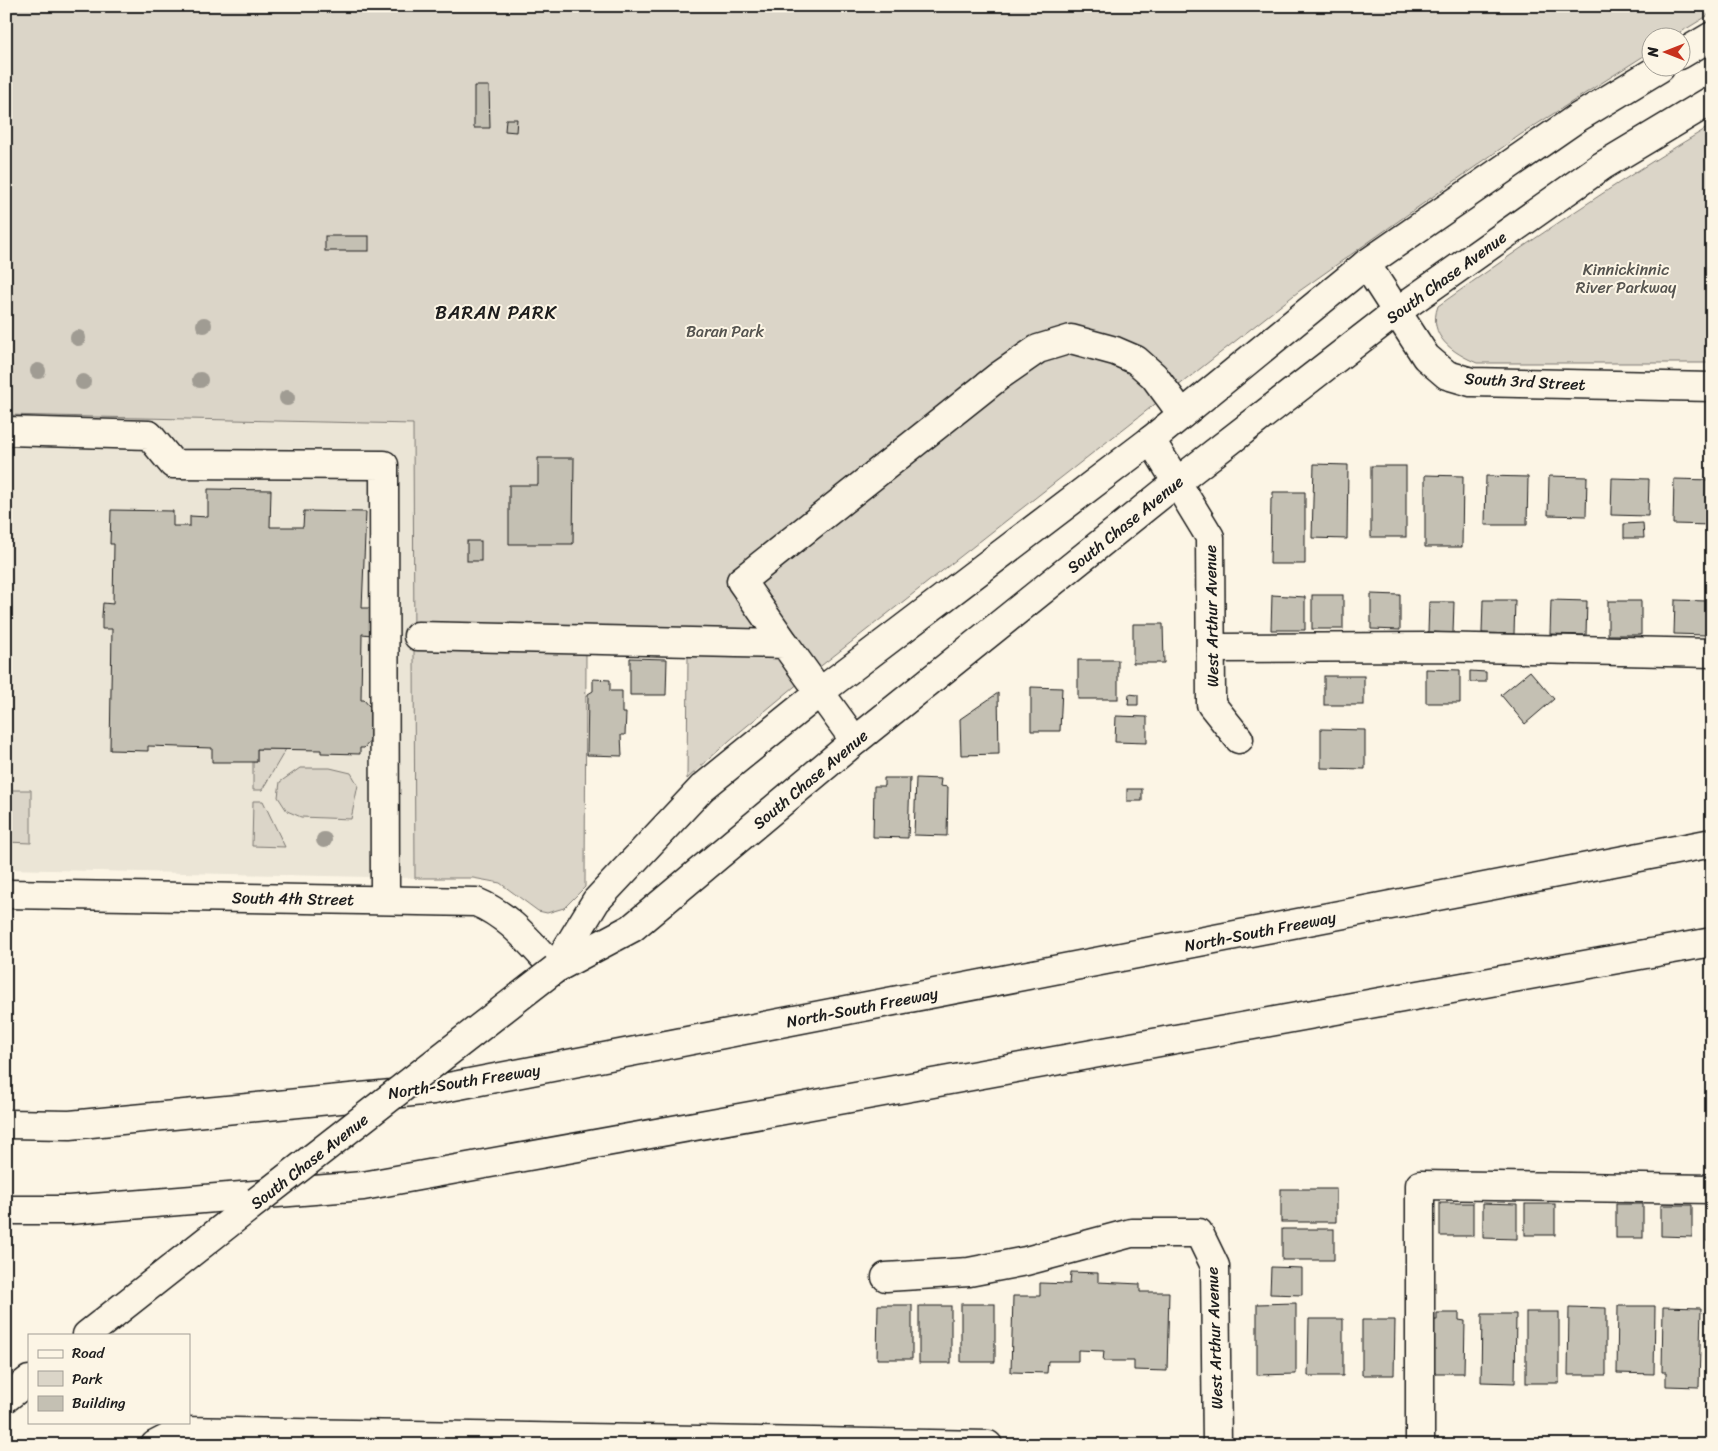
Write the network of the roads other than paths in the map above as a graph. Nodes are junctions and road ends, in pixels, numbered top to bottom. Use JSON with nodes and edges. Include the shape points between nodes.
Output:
{"nodes":[{"id":1,"x":1712,"y":36,"type":"edge"},
{"id":2,"x":1690,"y":49,"type":"edge"},
{"id":3,"x":1643,"y":78,"type":"edge"},
{"id":4,"x":1712,"y":100,"type":"edge"},
{"id":5,"x":1366,"y":264,"type":"junction"},
{"id":6,"x":1396,"y":312,"type":"junction"},
{"id":7,"x":1712,"y":387,"type":"edge"},
{"id":8,"x":1182,"y":414,"type":"junction"},
{"id":9,"x":6,"y":431,"type":"edge"},
{"id":10,"x":1151,"y":440,"type":"junction"},
{"id":11,"x":1177,"y":482,"type":"junction"},
{"id":12,"x":418,"y":636,"type":"dead end"},
{"id":13,"x":785,"y":644,"type":"junction"},
{"id":14,"x":1211,"y":648,"type":"junction"},
{"id":15,"x":1712,"y":653,"type":"edge"},
{"id":16,"x":820,"y":692,"type":"junction"},
{"id":17,"x":1239,"y":739,"type":"dead end"},
{"id":18,"x":855,"y":741,"type":"junction"},
{"id":19,"x":1712,"y":843,"type":"edge"},
{"id":20,"x":6,"y":894,"type":"edge"},
{"id":21,"x":384,"y":899,"type":"junction"},
{"id":22,"x":1712,"y":942,"type":"edge"},
{"id":23,"x":555,"y":969,"type":"junction"},
{"id":24,"x":6,"y":1124,"type":"edge"},
{"id":25,"x":1712,"y":1189,"type":"edge"},
{"id":26,"x":6,"y":1210,"type":"edge"},
{"id":27,"x":886,"y":1277,"type":"dead end"},
{"id":28,"x":98,"y":1331,"type":"edge"},
{"id":29,"x":28,"y":1381,"type":"edge"},
{"id":30,"x":6,"y":1398,"type":"edge"},
{"id":31,"x":179,"y":1427,"type":"edge"},
{"id":32,"x":155,"y":1445,"type":"edge"},
{"id":33,"x":988,"y":1445,"type":"edge"},
{"id":34,"x":1217,"y":1445,"type":"edge"},
{"id":35,"x":1420,"y":1445,"type":"edge"}],
"edges":[{"from":1,"to":2,"type":"main road"},
{"from":3,"to":5,"type":"main road","name":"South Chase Avenue","via":[[1577,118]]},
{"from":4,"to":6,"type":"main road","name":"South Chase Avenue","via":[[1602,166]]},
{"from":5,"to":6,"type":"main road","name":"South 3rd Street"},
{"from":5,"to":8,"type":"main road","name":"South Chase Avenue"},
{"from":6,"to":7,"type":"main road","name":"South 3rd Street","via":[[1426,356],[1446,376],[1471,382]]},
{"from":6,"to":11,"type":"main road","name":"South Chase Avenue"},
{"from":8,"to":10,"type":"main road","name":"South Chase Avenue"},
{"from":8,"to":13,"type":"main road","via":[[1154,376],[1136,360],[1071,339],[1038,348],[741,581]]},
{"from":9,"to":21,"type":"main road","via":[[149,435],[173,464],[384,465]]},
{"from":10,"to":11,"type":"main road","name":"West Arthur Avenue"},
{"from":10,"to":16,"type":"main road","name":"South Chase Avenue"},
{"from":11,"to":14,"type":"main road","name":"West Arthur Avenue","via":[[1210,538]]},
{"from":11,"to":18,"type":"main road","name":"South Chase Avenue"},
{"from":12,"to":13,"type":"main road"},
{"from":13,"to":16,"type":"main road"},
{"from":14,"to":15,"type":"main road"},
{"from":14,"to":17,"type":"main road","name":"West Arthur Avenue","via":[[1211,704]]},
{"from":16,"to":18,"type":"main road"},
{"from":16,"to":23,"type":"main road","name":"South Chase Avenue","via":[[702,788],[596,901]]},
{"from":18,"to":23,"type":"main road","name":"South Chase Avenue","via":[[632,928]]},
{"from":19,"to":24,"type":"main road","name":"North-South Freeway","via":[[433,1090],[70,1125]]},
{"from":20,"to":21,"type":"main road","name":"South 4th Street"},
{"from":21,"to":23,"type":"main road","name":"South 4th Street","via":[[476,902],[511,924]]},
{"from":22,"to":26,"type":"main road","via":[[363,1186],[69,1210]]},
{"from":23,"to":28,"type":"main road","name":"South Chase Avenue","bridge":true,"via":[[156,1280]]},
{"from":25,"to":35,"type":"main road","via":[[1420,1184]]},
{"from":27,"to":34,"type":"main road","name":"West Arthur Avenue","via":[[969,1272],[1131,1234],[1199,1233],[1215,1266]]},
{"from":29,"to":30,"type":"main road"},
{"from":31,"to":32,"type":"main road"},
{"from":31,"to":33,"type":"main road"}]}
